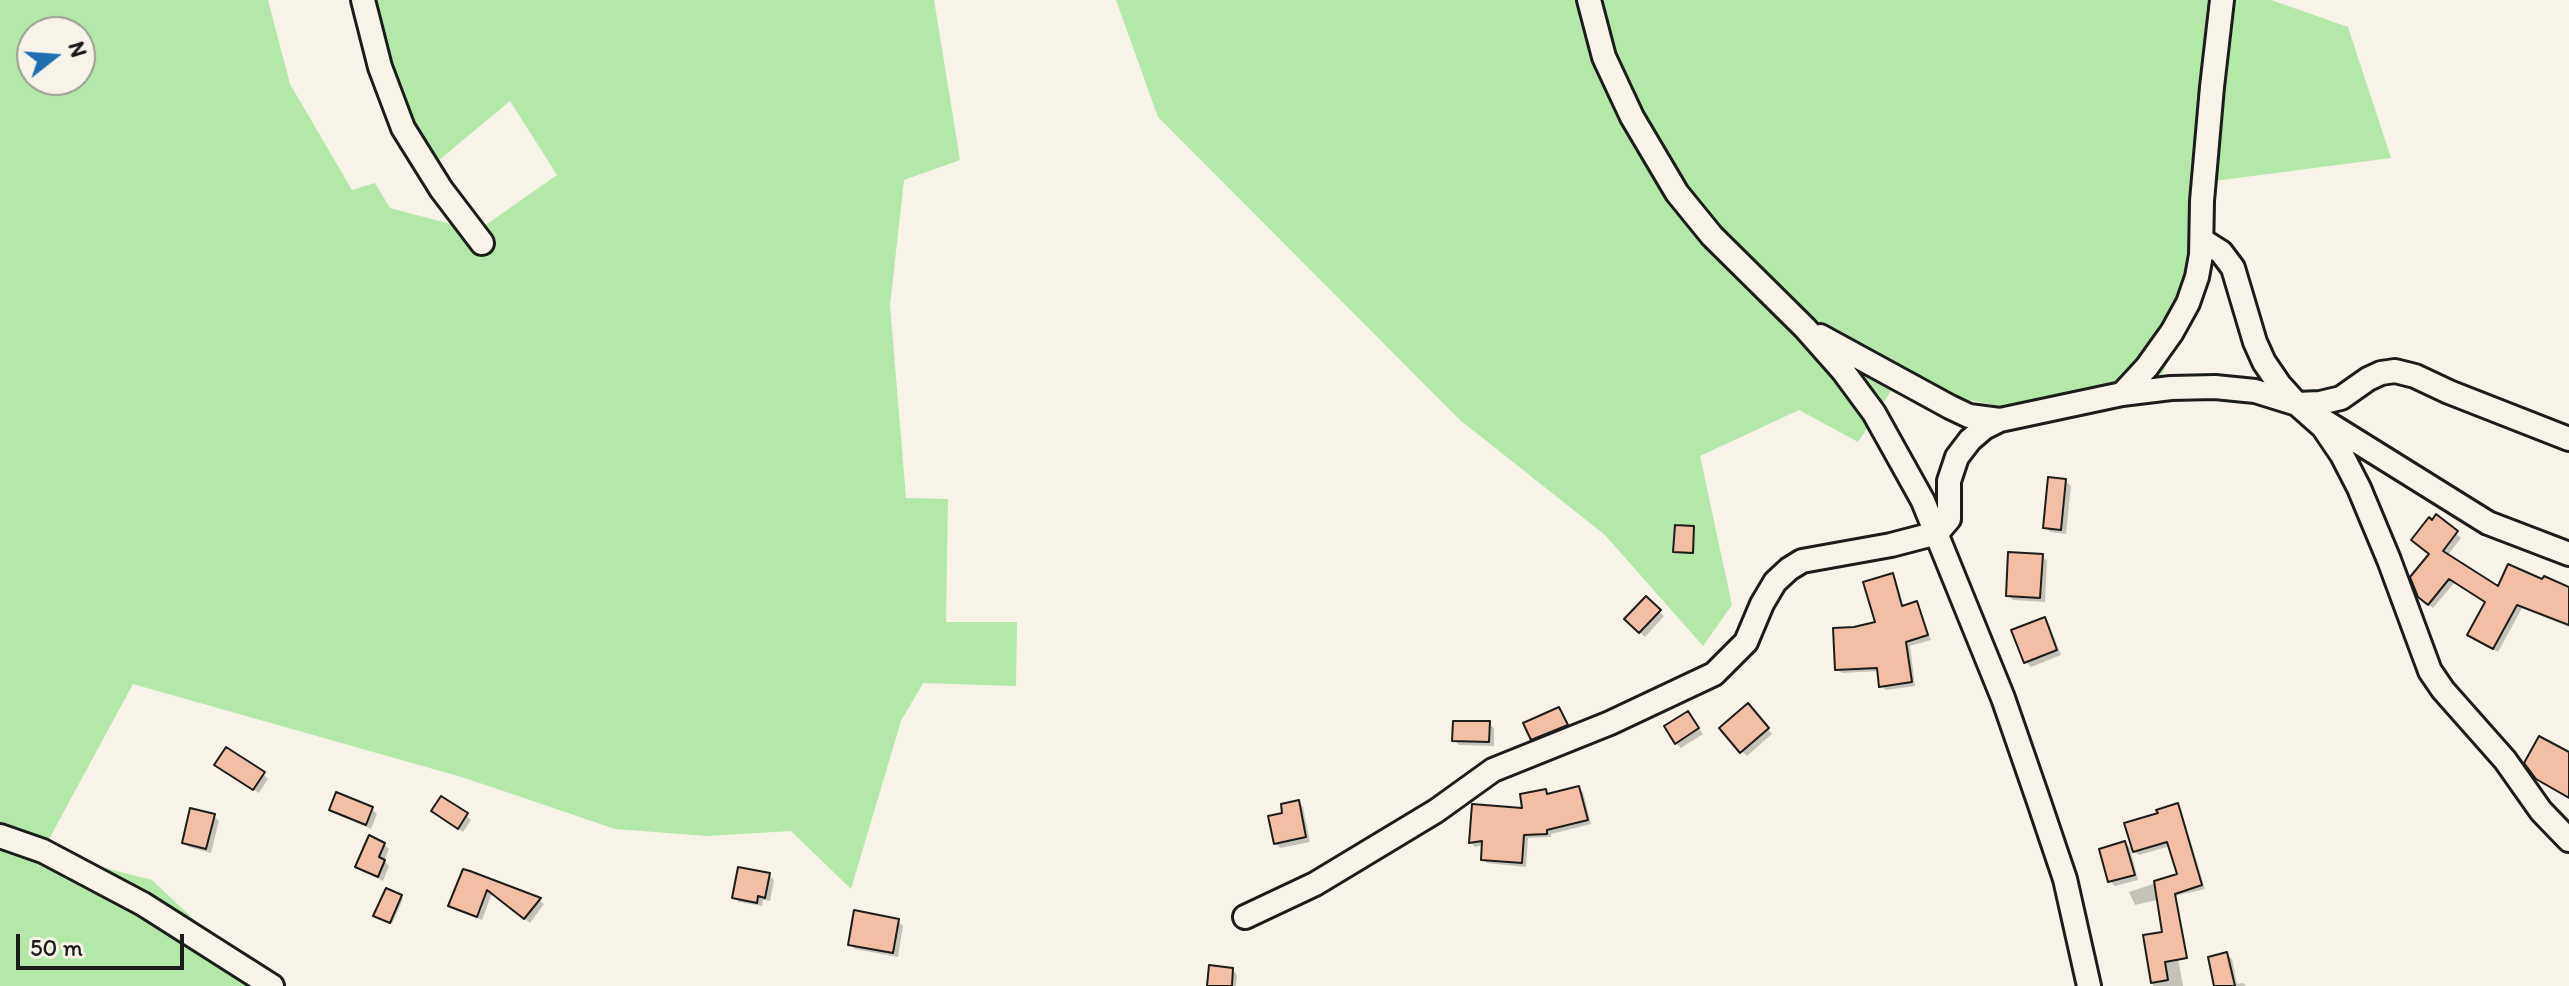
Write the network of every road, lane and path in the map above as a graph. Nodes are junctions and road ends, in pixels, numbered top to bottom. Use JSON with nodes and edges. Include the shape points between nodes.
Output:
{"nodes":[{"id":1,"x":363,"y":0,"type":"edge"},
{"id":2,"x":1589,"y":0,"type":"edge"},
{"id":3,"x":2222,"y":0,"type":"edge"},
{"id":4,"x":2202,"y":240,"type":"junction"},
{"id":5,"x":482,"y":243,"type":"dead end"},
{"id":6,"x":1805,"y":328,"type":"junction"},
{"id":7,"x":2122,"y":394,"type":"junction"},
{"id":8,"x":2297,"y":404,"type":"junction"},
{"id":9,"x":2000,"y":420,"type":"junction"},
{"id":10,"x":2569,"y":439,"type":"edge"},
{"id":11,"x":1937,"y":533,"type":"junction"},
{"id":12,"x":2569,"y":554,"type":"edge"},
{"id":13,"x":0,"y":836,"type":"edge"},
{"id":14,"x":2569,"y":840,"type":"edge"},
{"id":15,"x":1245,"y":917,"type":"dead end"},
{"id":16,"x":272,"y":986,"type":"edge"},
{"id":17,"x":2089,"y":986,"type":"edge"}],
"edges":[{"from":1,"to":5,"type":"street","via":[[403,128]]},
{"from":2,"to":6,"type":"street","via":[[1604,57],[1677,193],[1712,236]]},
{"from":3,"to":4,"type":"street"},
{"from":4,"to":7,"type":"street","via":[[2188,303],[2147,367]]},
{"from":4,"to":8,"type":"street","via":[[2233,268],[2264,362]]},
{"from":6,"to":9,"type":"street","via":[[1969,416]]},
{"from":6,"to":11,"type":"street","via":[[1874,413]]},
{"from":7,"to":8,"type":"street","via":[[2215,387],[2255,391]]},
{"from":7,"to":9,"type":"street"},
{"from":8,"to":10,"type":"street","via":[[2341,398],[2368,379],[2395,371]]},
{"from":8,"to":12,"type":"street","via":[[2488,523]]},
{"from":8,"to":14,"type":"street","via":[[2323,427],[2359,488],[2430,671]]},
{"from":9,"to":11,"type":"street","via":[[1970,440],[1957,457],[1949,481],[1949,519]]},
{"from":11,"to":15,"type":"street","via":[[1802,561],[1775,582],[1746,642],[1714,674],[1493,770],[1315,884]]},
{"from":11,"to":17,"type":"street","via":[[2048,828]]},
{"from":13,"to":16,"type":"street","via":[[43,851],[143,904]]}]}
